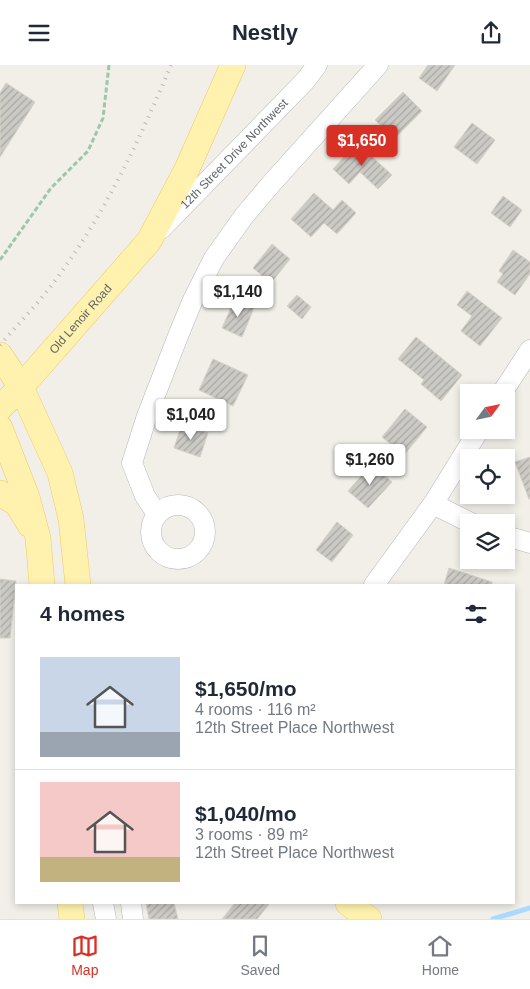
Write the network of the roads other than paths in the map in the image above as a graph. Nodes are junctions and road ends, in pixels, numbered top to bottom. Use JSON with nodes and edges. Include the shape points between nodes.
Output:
{"nodes":[{"id":1,"x":233,"y":65,"type":"edge"},
{"id":2,"x":317,"y":65,"type":"edge"},
{"id":3,"x":378,"y":65,"type":"edge"},
{"id":4,"x":150,"y":241,"type":"junction"},
{"id":5,"x":530,"y":350,"type":"edge"},
{"id":6,"x":0,"y":355,"type":"edge"},
{"id":7,"x":508,"y":384,"type":"edge"},
{"id":8,"x":21,"y":387,"type":"junction"},
{"id":9,"x":0,"y":408,"type":"edge"},
{"id":10,"x":0,"y":428,"type":"edge"},
{"id":11,"x":473,"y":439,"type":"edge"},
{"id":12,"x":0,"y":493,"type":"edge"},
{"id":13,"x":433,"y":505,"type":"junction"},
{"id":14,"x":157,"y":514,"type":"dead end"},
{"id":15,"x":460,"y":518,"type":"edge"},
{"id":16,"x":38,"y":538,"type":"junction"},
{"id":17,"x":515,"y":539,"type":"edge"},
{"id":18,"x":530,"y":543,"type":"edge"},
{"id":19,"x":42,"y":584,"type":"edge"},
{"id":20,"x":78,"y":584,"type":"edge"},
{"id":21,"x":375,"y":584,"type":"edge"},
{"id":22,"x":70,"y":904,"type":"edge"},
{"id":23,"x":103,"y":904,"type":"edge"},
{"id":24,"x":130,"y":904,"type":"edge"},
{"id":25,"x":349,"y":904,"type":"edge"},
{"id":26,"x":72,"y":919,"type":"edge"},
{"id":27,"x":106,"y":919,"type":"edge"},
{"id":28,"x":133,"y":919,"type":"edge"},
{"id":29,"x":370,"y":919,"type":"edge"}],
"edges":[{"from":1,"to":4,"type":"main road","name":"Old Lenoir Road","via":[[187,169]]},
{"from":2,"to":4,"type":"street","name":"12th Street Drive Northwest"},
{"from":3,"to":14,"type":"street","via":[[244,216],[214,259],[192,302],[146,416],[132,463]]},
{"from":4,"to":8,"type":"main road","name":"Old Lenoir Road"},
{"from":5,"to":7,"type":"street"},
{"from":6,"to":8,"type":"main road"},
{"from":8,"to":9,"type":"main road"},
{"from":8,"to":20,"type":"main road","via":[[60,473],[71,519]]},
{"from":10,"to":16,"type":"main road","via":[[27,497]]},
{"from":11,"to":13,"type":"street"},
{"from":12,"to":16,"type":"main road","via":[[17,504]]},
{"from":13,"to":15,"type":"street"},
{"from":13,"to":21,"type":"street"},
{"from":16,"to":19,"type":"main road"},
{"from":17,"to":18,"type":"street"},
{"from":22,"to":26,"type":"main road"},
{"from":23,"to":27,"type":"street"},
{"from":24,"to":28,"type":"street"},
{"from":25,"to":29,"type":"main road"}]}
